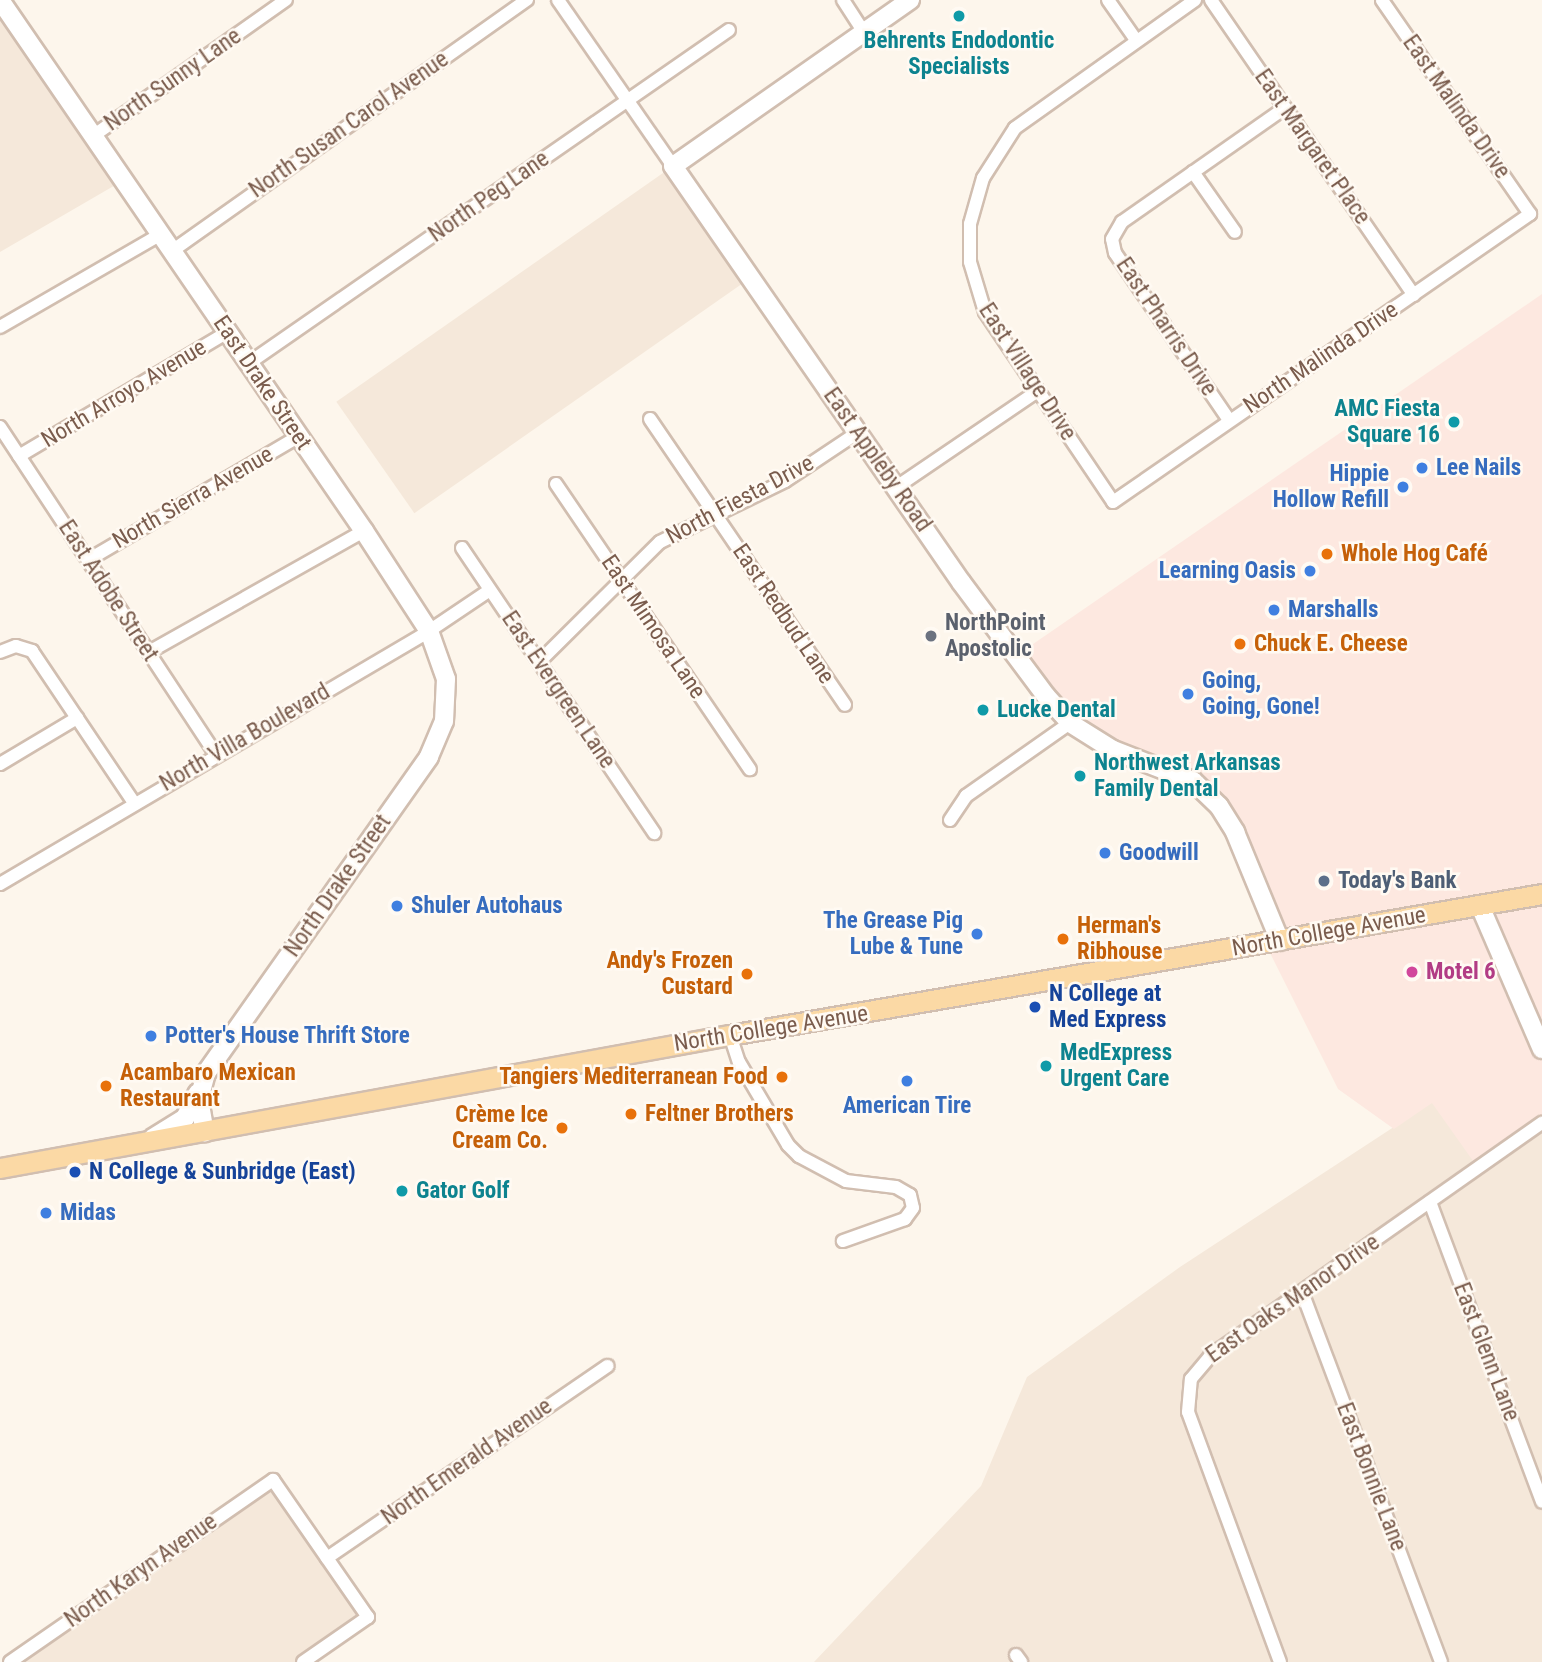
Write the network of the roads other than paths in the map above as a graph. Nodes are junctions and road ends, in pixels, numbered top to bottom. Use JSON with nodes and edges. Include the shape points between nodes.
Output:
{"nodes":[{"id":1,"x":286,"y":0,"type":"edge"},
{"id":2,"x":527,"y":0,"type":"edge"},
{"id":3,"x":558,"y":0,"type":"edge"},
{"id":4,"x":843,"y":0,"type":"edge"},
{"id":5,"x":910,"y":0,"type":"edge"},
{"id":6,"x":1108,"y":0,"type":"edge"},
{"id":7,"x":1195,"y":0,"type":"edge"},
{"id":8,"x":1211,"y":0,"type":"edge"},
{"id":9,"x":1382,"y":0,"type":"edge"},
{"id":10,"x":5,"y":2,"type":"edge"},
{"id":11,"x":729,"y":30,"type":"dead end"},
{"id":12,"x":864,"y":32,"type":"junction"},
{"id":13,"x":1136,"y":40,"type":"junction"},
{"id":14,"x":627,"y":100,"type":"junction"},
{"id":15,"x":1285,"y":108,"type":"junction"},
{"id":16,"x":93,"y":136,"type":"junction"},
{"id":17,"x":673,"y":166,"type":"junction"},
{"id":18,"x":1193,"y":172,"type":"junction"},
{"id":19,"x":1531,"y":214,"type":"joint"},
{"id":20,"x":1236,"y":232,"type":"dead end"},
{"id":21,"x":161,"y":234,"type":"junction"},
{"id":22,"x":172,"y":251,"type":"junction"},
{"id":23,"x":1414,"y":295,"type":"junction"},
{"id":24,"x":0,"y":327,"type":"edge"},
{"id":25,"x":228,"y":332,"type":"junction"},
{"id":26,"x":249,"y":363,"type":"junction"},
{"id":27,"x":1036,"y":392,"type":"junction"},
{"id":28,"x":650,"y":419,"type":"dead end"},
{"id":29,"x":1229,"y":420,"type":"junction"},
{"id":30,"x":0,"y":427,"type":"edge"},
{"id":31,"x":858,"y":433,"type":"junction"},
{"id":32,"x":299,"y":436,"type":"junction"},
{"id":33,"x":19,"y":456,"type":"junction"},
{"id":34,"x":556,"y":484,"type":"dead end"},
{"id":35,"x":895,"y":488,"type":"junction"},
{"id":36,"x":1113,"y":502,"type":"joint"},
{"id":37,"x":714,"y":514,"type":"junction"},
{"id":38,"x":364,"y":531,"type":"junction"},
{"id":39,"x":462,"y":548,"type":"dead end"},
{"id":40,"x":88,"y":560,"type":"junction"},
{"id":41,"x":621,"y":579,"type":"junction"},
{"id":42,"x":490,"y":590,"type":"junction"},
{"id":43,"x":429,"y":631,"type":"junction"},
{"id":44,"x":0,"y":652,"type":"edge"},
{"id":45,"x":149,"y":652,"type":"junction"},
{"id":46,"x":539,"y":662,"type":"junction"},
{"id":47,"x":845,"y":705,"type":"dead end"},
{"id":48,"x":77,"y":718,"type":"junction"},
{"id":49,"x":1070,"y":723,"type":"junction"},
{"id":50,"x":216,"y":754,"type":"junction"},
{"id":51,"x":0,"y":764,"type":"edge"},
{"id":52,"x":750,"y":769,"type":"dead end"},
{"id":53,"x":134,"y":803,"type":"junction"},
{"id":54,"x":950,"y":820,"type":"dead end"},
{"id":55,"x":654,"y":833,"type":"dead end"},
{"id":56,"x":0,"y":884,"type":"edge"},
{"id":57,"x":1542,"y":894,"type":"edge"},
{"id":58,"x":1480,"y":906,"type":"junction"},
{"id":59,"x":1280,"y":941,"type":"junction"},
{"id":60,"x":730,"y":1035,"type":"junction"},
{"id":61,"x":1542,"y":1049,"type":"edge"},
{"id":62,"x":199,"y":1090,"type":"junction"},
{"id":63,"x":1542,"y":1123,"type":"edge"},
{"id":64,"x":205,"y":1132,"type":"junction"},
{"id":65,"x":145,"y":1143,"type":"junction"},
{"id":66,"x":0,"y":1168,"type":"edge"},
{"id":67,"x":1430,"y":1202,"type":"junction"},
{"id":68,"x":843,"y":1241,"type":"dead end"},
{"id":69,"x":1302,"y":1292,"type":"junction"},
{"id":70,"x":607,"y":1366,"type":"dead end"},
{"id":71,"x":1542,"y":1502,"type":"edge"},
{"id":72,"x":327,"y":1558,"type":"junction"},
{"id":73,"x":10,"y":1662,"type":"edge"},
{"id":74,"x":303,"y":1662,"type":"edge"},
{"id":75,"x":1280,"y":1662,"type":"edge"},
{"id":76,"x":1441,"y":1662,"type":"edge"}],
"edges":[{"from":1,"to":16,"type":"street","name":"North Sunny Lane"},
{"from":2,"to":22,"type":"street","name":"North Susan Carol Avenue"},
{"from":3,"to":14,"type":"street"},
{"from":4,"to":12,"type":"street"},
{"from":5,"to":12,"type":"street"},
{"from":6,"to":13,"type":"street"},
{"from":7,"to":13,"type":"street","name":"East Village Drive"},
{"from":8,"to":15,"type":"street","name":"East Margaret Place"},
{"from":9,"to":19,"type":"street","name":"East Malinda Drive"},
{"from":10,"to":16,"type":"street","name":"East Drake Street"},
{"from":11,"to":14,"type":"street","name":"North Peg Lane"},
{"from":12,"to":17,"type":"street"},
{"from":13,"to":27,"type":"street","name":"East Village Drive","via":[[1015,128],[992,160],[975,200],[969,243],[978,295],[994,329]]},
{"from":14,"to":17,"type":"street"},
{"from":14,"to":26,"type":"street","name":"North Peg Lane"},
{"from":15,"to":18,"type":"street","name":"East Pharris Drive"},
{"from":15,"to":23,"type":"street","name":"East Margaret Place"},
{"from":16,"to":21,"type":"street","name":"East Drake Street"},
{"from":17,"to":31,"type":"street","name":"East Appleby Road"},
{"from":18,"to":20,"type":"street"},
{"from":18,"to":29,"type":"street","name":"East Pharris Drive","via":[[1122,222],[1112,240],[1115,253]]},
{"from":19,"to":23,"type":"street","name":"North Malinda Drive"},
{"from":21,"to":22,"type":"street","name":"East Drake Street"},
{"from":21,"to":24,"type":"street"},
{"from":22,"to":25,"type":"street","name":"East Drake Street"},
{"from":23,"to":29,"type":"street","name":"North Malinda Drive"},
{"from":25,"to":26,"type":"street","name":"East Drake Street"},
{"from":25,"to":33,"type":"street","name":"North Arroyo Avenue"},
{"from":26,"to":32,"type":"street","name":"East Drake Street"},
{"from":27,"to":35,"type":"street"},
{"from":27,"to":36,"type":"street","name":"East Village Drive"},
{"from":28,"to":37,"type":"street","name":"East Redbud Lane"},
{"from":29,"to":36,"type":"street","name":"North Malinda Drive"},
{"from":30,"to":33,"type":"street","name":"East Adobe Street"},
{"from":31,"to":35,"type":"street","name":"East Appleby Road"},
{"from":31,"to":37,"type":"street","name":"North Fiesta Drive","via":[[785,481]]},
{"from":32,"to":38,"type":"street","name":"East Drake Street"},
{"from":32,"to":40,"type":"street","name":"North Sierra Avenue"},
{"from":33,"to":40,"type":"street","name":"East Adobe Street"},
{"from":34,"to":41,"type":"street","name":"East Mimosa Lane"},
{"from":35,"to":49,"type":"street","name":"East Appleby Road","via":[[1006,646]]},
{"from":37,"to":41,"type":"street","name":"North Fiesta Drive","via":[[671,533]]},
{"from":37,"to":47,"type":"street","name":"East Redbud Lane"},
{"from":38,"to":43,"type":"street","name":"East Drake Street"},
{"from":38,"to":45,"type":"street"},
{"from":39,"to":42,"type":"street","name":"East Evergreen Lane"},
{"from":40,"to":45,"type":"street","name":"East Adobe Street"},
{"from":41,"to":46,"type":"street","name":"North Fiesta Drive"},
{"from":41,"to":52,"type":"street","name":"East Mimosa Lane"},
{"from":42,"to":43,"type":"street","name":"North Villa Boulevard"},
{"from":42,"to":46,"type":"street","name":"East Evergreen Lane"},
{"from":43,"to":50,"type":"street","name":"North Villa Boulevard"},
{"from":43,"to":62,"type":"street","name":"North Drake Street","via":[[443,666],[447,693],[444,721],[432,751],[206,1073]]},
{"from":44,"to":48,"type":"street","via":[[16,646],[32,651]]},
{"from":45,"to":50,"type":"street","name":"East Adobe Street"},
{"from":46,"to":55,"type":"street","name":"East Evergreen Lane"},
{"from":48,"to":51,"type":"street"},
{"from":48,"to":53,"type":"street"},
{"from":49,"to":54,"type":"street","via":[[966,796]]},
{"from":49,"to":59,"type":"street","name":"East Appleby Road","via":[[1113,750],[1193,781],[1212,796],[1236,832]]},
{"from":50,"to":53,"type":"street","name":"North Villa Boulevard"},
{"from":53,"to":56,"type":"street","name":"North Villa Boulevard"},
{"from":57,"to":58,"type":"main road","name":"North College Avenue"},
{"from":58,"to":59,"type":"main road","name":"North College Avenue"},
{"from":58,"to":61,"type":"street"},
{"from":59,"to":60,"type":"main road","name":"North College Avenue"},
{"from":60,"to":64,"type":"main road","name":"North College Avenue"},
{"from":60,"to":68,"type":"street","via":[[739,1062],[799,1156],[846,1181],[896,1187],[910,1195],[913,1208],[905,1219]]},
{"from":62,"to":64,"type":"street"},
{"from":62,"to":65,"type":"street","name":"North Drake Street","via":[[185,1118]]},
{"from":63,"to":67,"type":"street","name":"East Oaks Manor Drive"},
{"from":64,"to":65,"type":"main road","name":"North College Avenue"},
{"from":65,"to":66,"type":"main road","name":"North College Avenue"},
{"from":67,"to":69,"type":"street","name":"East Oaks Manor Drive"},
{"from":67,"to":71,"type":"street","name":"East Glenn Lane"},
{"from":69,"to":75,"type":"street","name":"East Oaks Manor Drive","via":[[1203,1362],[1191,1378],[1187,1401]]},
{"from":69,"to":76,"type":"street","name":"East Bonnie Lane"},
{"from":70,"to":72,"type":"street","name":"North Emerald Avenue"},
{"from":72,"to":73,"type":"street","name":"North Karyn Avenue","via":[[272,1480]]},
{"from":72,"to":74,"type":"street","via":[[368,1617]]}]}
